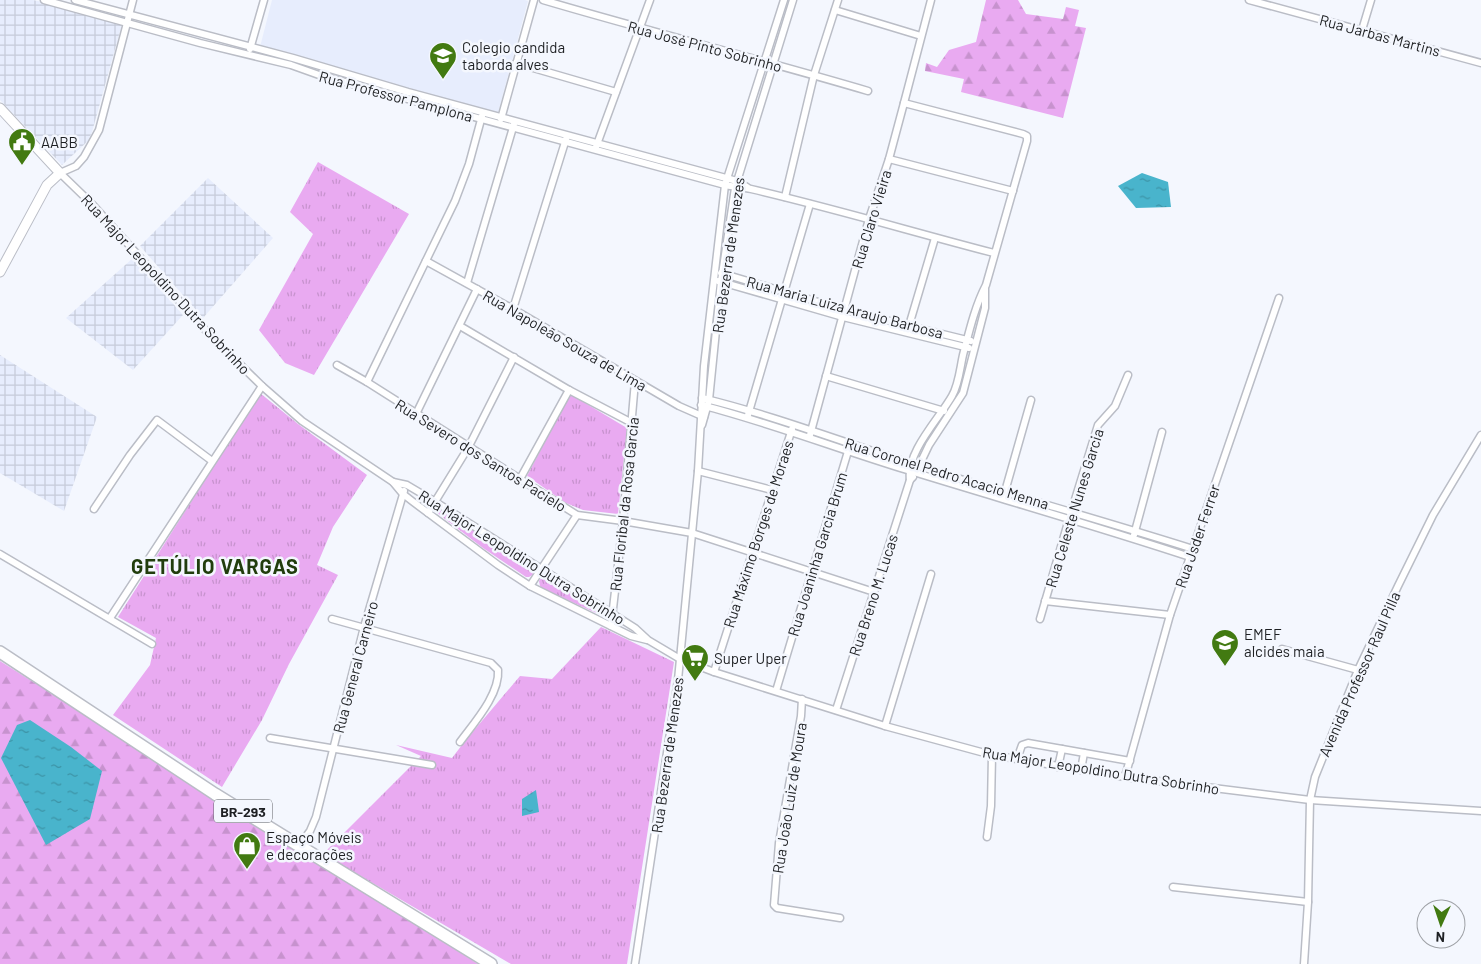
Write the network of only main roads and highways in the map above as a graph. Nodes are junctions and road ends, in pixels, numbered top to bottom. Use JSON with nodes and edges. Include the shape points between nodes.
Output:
{"nodes":[{"id":1,"x":0,"y":652,"type":"edge"},
{"id":2,"x":491,"y":964,"type":"edge"}],
"edges":[{"from":1,"to":2,"type":"highway","number":"BR-293","via":[[144,748]]}]}
